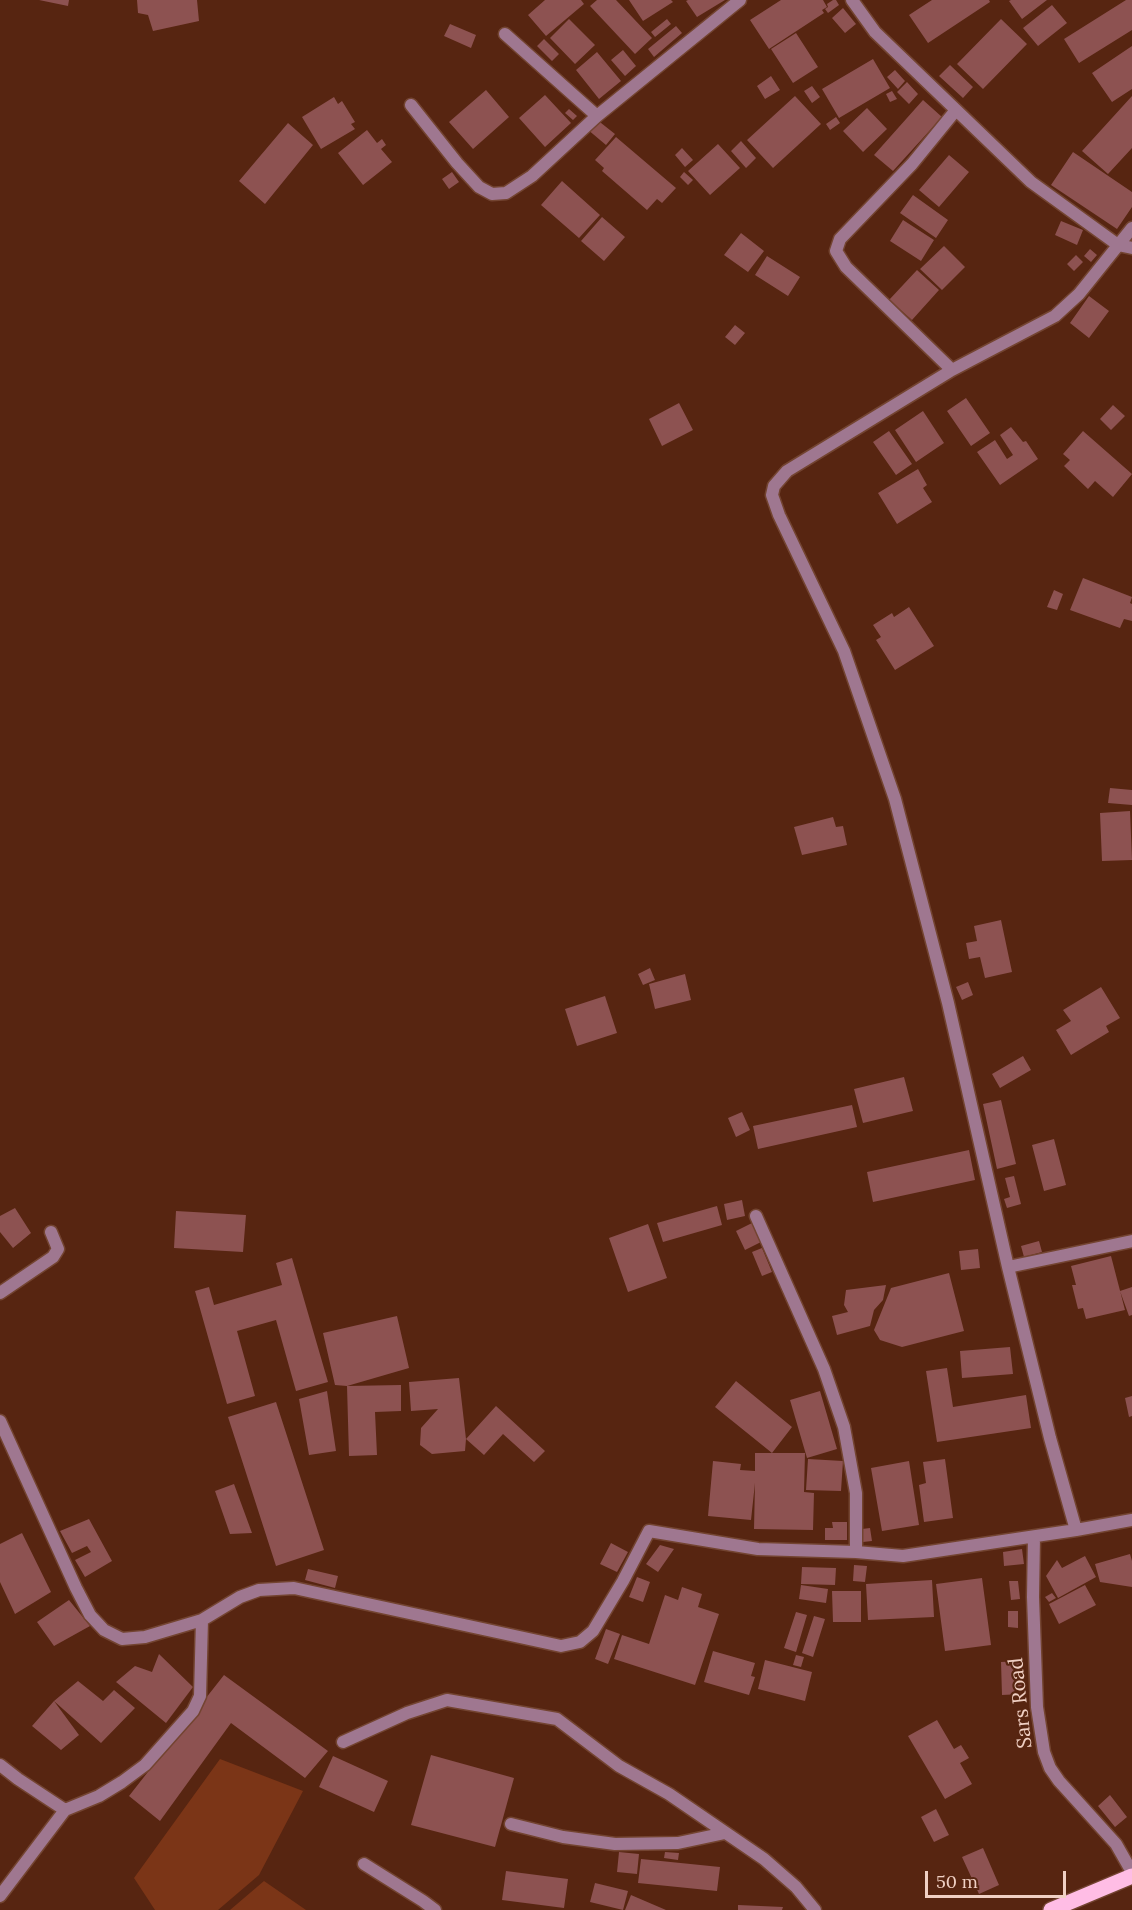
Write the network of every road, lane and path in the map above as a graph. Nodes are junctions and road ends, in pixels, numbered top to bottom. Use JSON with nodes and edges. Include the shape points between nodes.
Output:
{"nodes":[{"id":1,"x":740,"y":0,"type":"edge"},
{"id":2,"x":852,"y":0,"type":"edge"},
{"id":3,"x":505,"y":34,"type":"dead end"},
{"id":4,"x":411,"y":105,"type":"dead end"},
{"id":5,"x":956,"y":110,"type":"junction"},
{"id":6,"x":597,"y":116,"type":"junction"},
{"id":7,"x":1132,"y":228,"type":"edge"},
{"id":8,"x":1118,"y":245,"type":"junction"},
{"id":9,"x":1132,"y":248,"type":"edge"},
{"id":10,"x":952,"y":370,"type":"junction"},
{"id":11,"x":756,"y":1216,"type":"dead end"},
{"id":12,"x":51,"y":1232,"type":"dead end"},
{"id":13,"x":1132,"y":1241,"type":"edge"},
{"id":14,"x":1008,"y":1267,"type":"junction"},
{"id":15,"x":0,"y":1293,"type":"edge"},
{"id":16,"x":0,"y":1421,"type":"edge"},
{"id":17,"x":1132,"y":1520,"type":"edge"},
{"id":18,"x":1076,"y":1530,"type":"junction"},
{"id":19,"x":1034,"y":1537,"type":"junction"},
{"id":20,"x":856,"y":1552,"type":"junction"},
{"id":21,"x":202,"y":1620,"type":"junction"},
{"id":22,"x":343,"y":1742,"type":"dead end"},
{"id":23,"x":0,"y":1765,"type":"edge"},
{"id":24,"x":65,"y":1810,"type":"junction"},
{"id":25,"x":511,"y":1824,"type":"dead end"},
{"id":26,"x":724,"y":1833,"type":"junction"},
{"id":27,"x":364,"y":1864,"type":"dead end"},
{"id":28,"x":1132,"y":1874,"type":"edge"},
{"id":29,"x":0,"y":1896,"type":"edge"},
{"id":30,"x":435,"y":1910,"type":"edge"},
{"id":31,"x":815,"y":1910,"type":"edge"},
{"id":32,"x":1051,"y":1910,"type":"edge"}],
"edges":[{"from":1,"to":6,"type":"street"},
{"from":2,"to":5,"type":"street","via":[[876,32]]},
{"from":3,"to":6,"type":"street"},
{"from":4,"to":6,"type":"street","via":[[479,187],[492,194],[506,193],[532,176]]},
{"from":5,"to":8,"type":"street","via":[[1031,182]]},
{"from":5,"to":10,"type":"street","via":[[912,164],[840,238],[836,250],[846,267]]},
{"from":7,"to":8,"type":"street"},
{"from":8,"to":9,"type":"street"},
{"from":8,"to":10,"type":"street","via":[[1079,294],[1055,316]]},
{"from":10,"to":14,"type":"street","via":[[787,471],[774,486],[772,495],[844,651],[895,799],[948,1003]]},
{"from":11,"to":20,"type":"street","via":[[824,1369],[844,1427],[856,1493]]},
{"from":12,"to":15,"type":"street","via":[[58,1249],[53,1257]]},
{"from":13,"to":14,"type":"street"},
{"from":14,"to":18,"type":"street"},
{"from":16,"to":21,"type":"street","via":[[76,1588],[90,1615],[104,1630],[122,1639],[145,1637]]},
{"from":17,"to":18,"type":"street"},
{"from":18,"to":19,"type":"street"},
{"from":19,"to":20,"type":"street","via":[[903,1556]]},
{"from":19,"to":28,"type":"street","name":"Sars Road","via":[[1032,1597],[1037,1707],[1044,1752],[1059,1781],[1116,1844]]},
{"from":20,"to":21,"type":"street","via":[[758,1549],[649,1531],[592,1631],[580,1642],[561,1646],[294,1588],[259,1590]]},
{"from":21,"to":24,"type":"street","via":[[200,1696],[193,1711],[145,1765],[99,1796]]},
{"from":22,"to":26,"type":"street","via":[[406,1713],[447,1700],[557,1719],[619,1766],[669,1794]]},
{"from":23,"to":24,"type":"street"},
{"from":24,"to":29,"type":"street"},
{"from":25,"to":26,"type":"street","via":[[615,1844],[678,1843]]},
{"from":26,"to":31,"type":"street","via":[[764,1859]]},
{"from":27,"to":30,"type":"street"},
{"from":28,"to":32,"type":"main road"}]}
